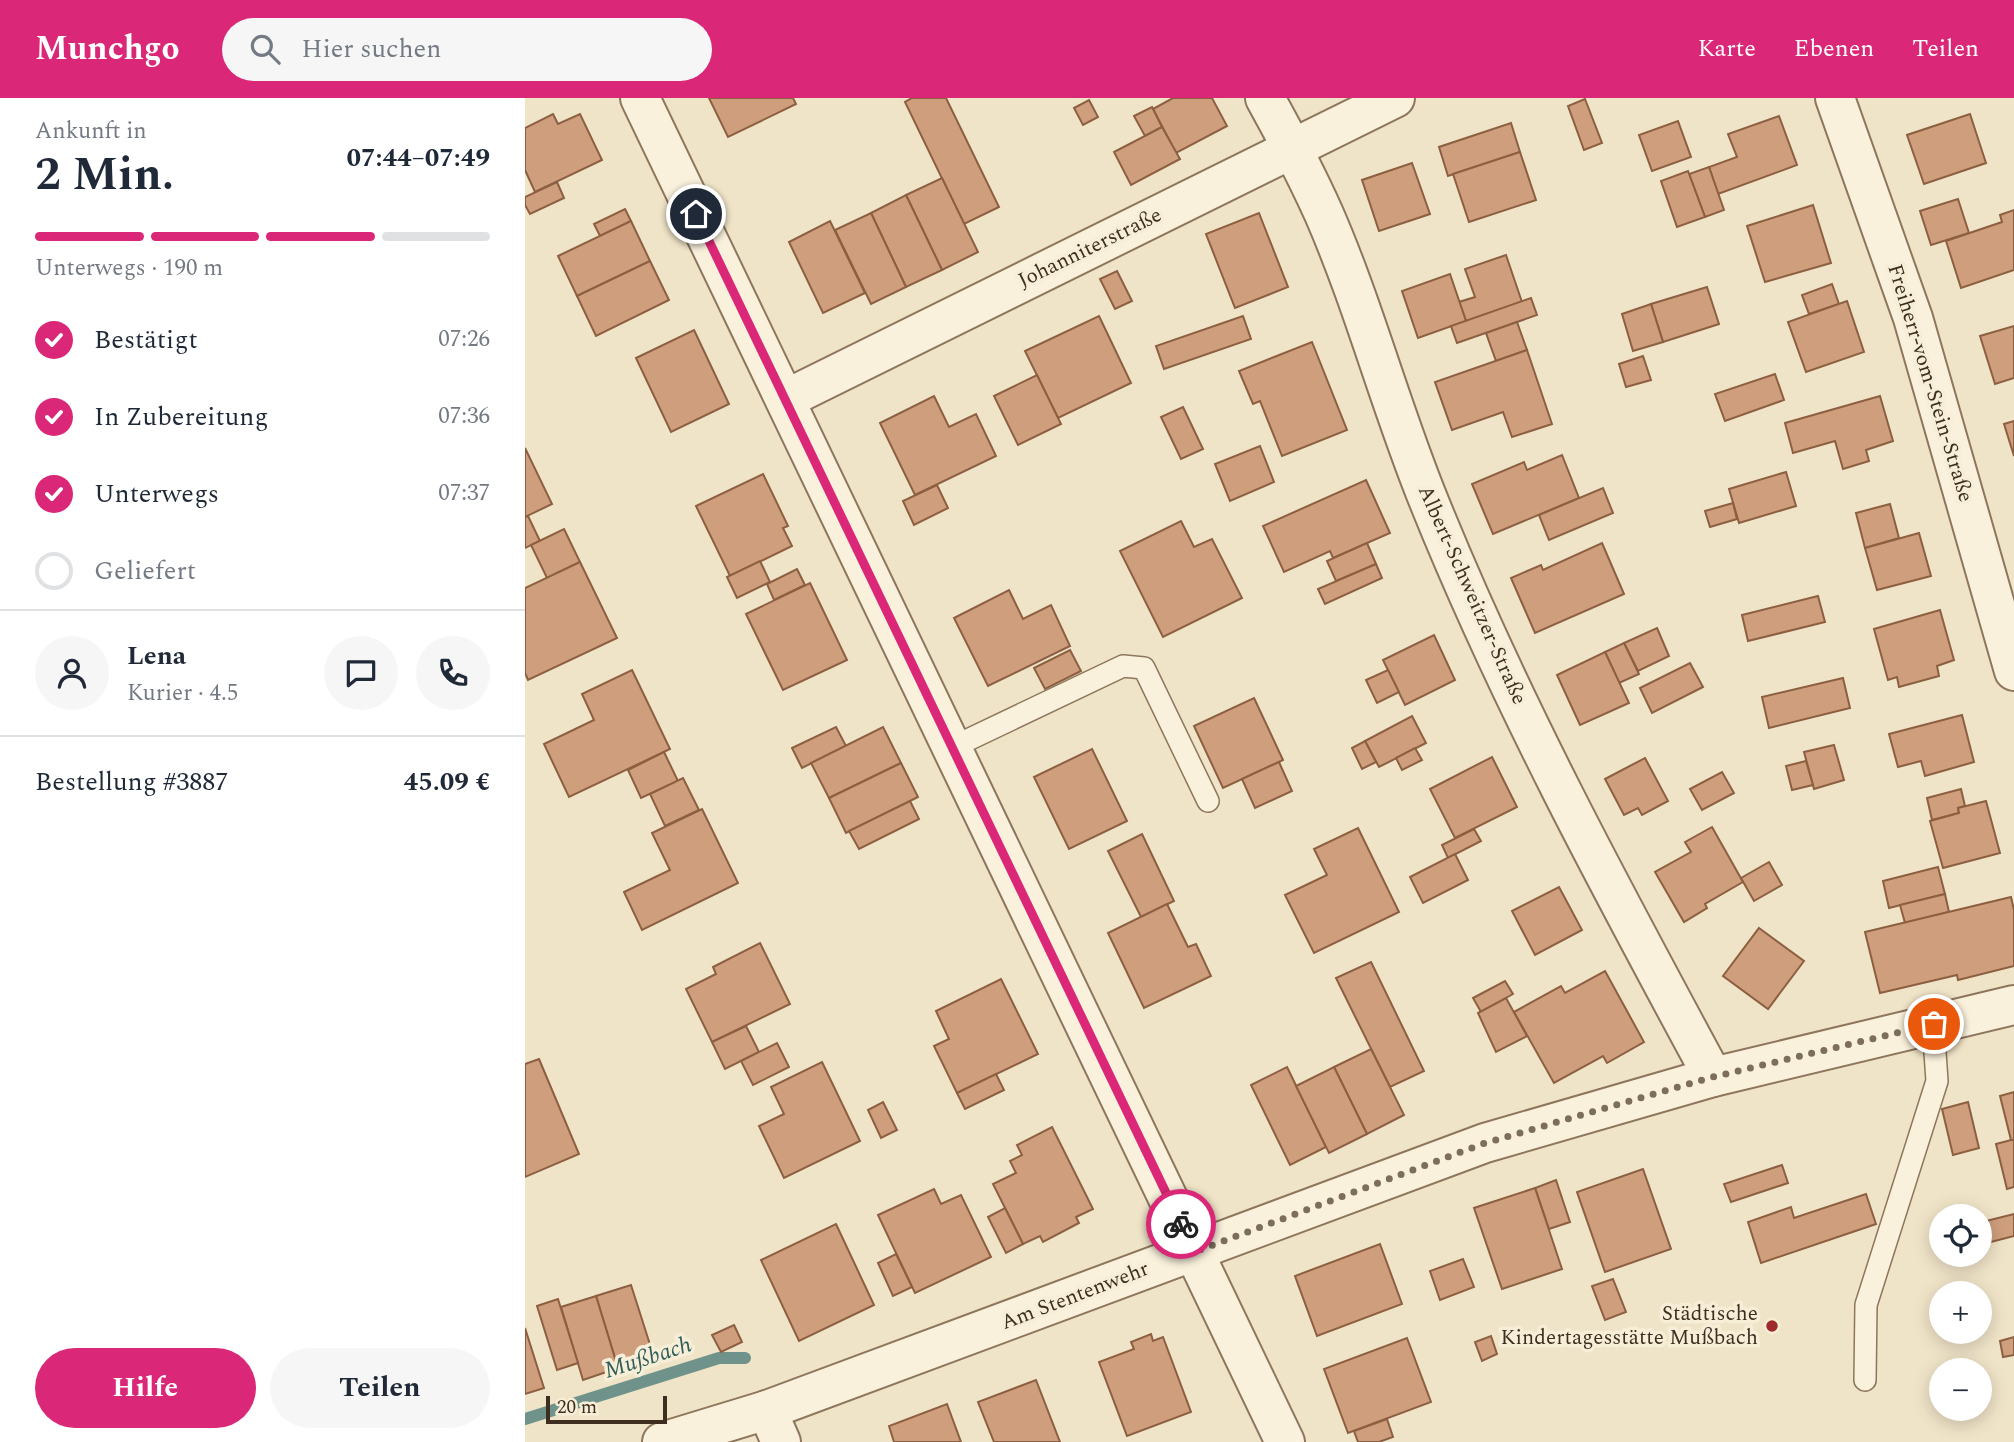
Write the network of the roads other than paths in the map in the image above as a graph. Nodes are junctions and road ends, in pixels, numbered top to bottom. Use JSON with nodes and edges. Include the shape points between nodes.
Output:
{"nodes":[{"id":1,"x":640,"y":98,"type":"edge"},
{"id":2,"x":1265,"y":98,"type":"edge"},
{"id":3,"x":1395,"y":98,"type":"edge"},
{"id":4,"x":1835,"y":98,"type":"edge"},
{"id":5,"x":1292,"y":147,"type":"junction"},
{"id":6,"x":786,"y":399,"type":"junction"},
{"id":7,"x":2014,"y":671,"type":"edge"},
{"id":8,"x":953,"y":747,"type":"junction"},
{"id":9,"x":1208,"y":801,"type":"dead end"},
{"id":10,"x":2014,"y":1005,"type":"edge"},
{"id":11,"x":1934,"y":1024,"type":"junction"},
{"id":12,"x":1713,"y":1077,"type":"junction"},
{"id":13,"x":1194,"y":1252,"type":"junction"},
{"id":14,"x":1865,"y":1380,"type":"dead end"},
{"id":15,"x":774,"y":1426,"type":"edge"},
{"id":16,"x":661,"y":1442,"type":"edge"},
{"id":17,"x":1285,"y":1442,"type":"edge"}],
"edges":[{"from":1,"to":6,"type":"street"},
{"from":2,"to":5,"type":"street","name":"Albert-Schweitzer-Straße"},
{"from":3,"to":5,"type":"street","name":"Johanniterstraße"},
{"from":4,"to":7,"type":"street","name":"Freiherr-vom-Stein-Straße","via":[[1913,318]]},
{"from":5,"to":6,"type":"street","name":"Johanniterstraße"},
{"from":5,"to":12,"type":"street","name":"Albert-Schweitzer-Straße","via":[[1324,215],[1429,502],[1480,624],[1611,888]]},
{"from":6,"to":8,"type":"street"},
{"from":8,"to":9,"type":"lane","via":[[1123,666],[1144,668]]},
{"from":8,"to":13,"type":"street"},
{"from":10,"to":11,"type":"street","name":"Am Stentenwehr"},
{"from":11,"to":12,"type":"street","name":"Am Stentenwehr"},
{"from":11,"to":14,"type":"lane","via":[[1937,1081],[1865,1305]]},
{"from":12,"to":13,"type":"street","name":"Am Stentenwehr","via":[[1485,1143]]},
{"from":13,"to":15,"type":"street","name":"Am Stentenwehr"},
{"from":13,"to":17,"type":"street"},
{"from":15,"to":16,"type":"street","name":"Am Stentenwehr"}]}
